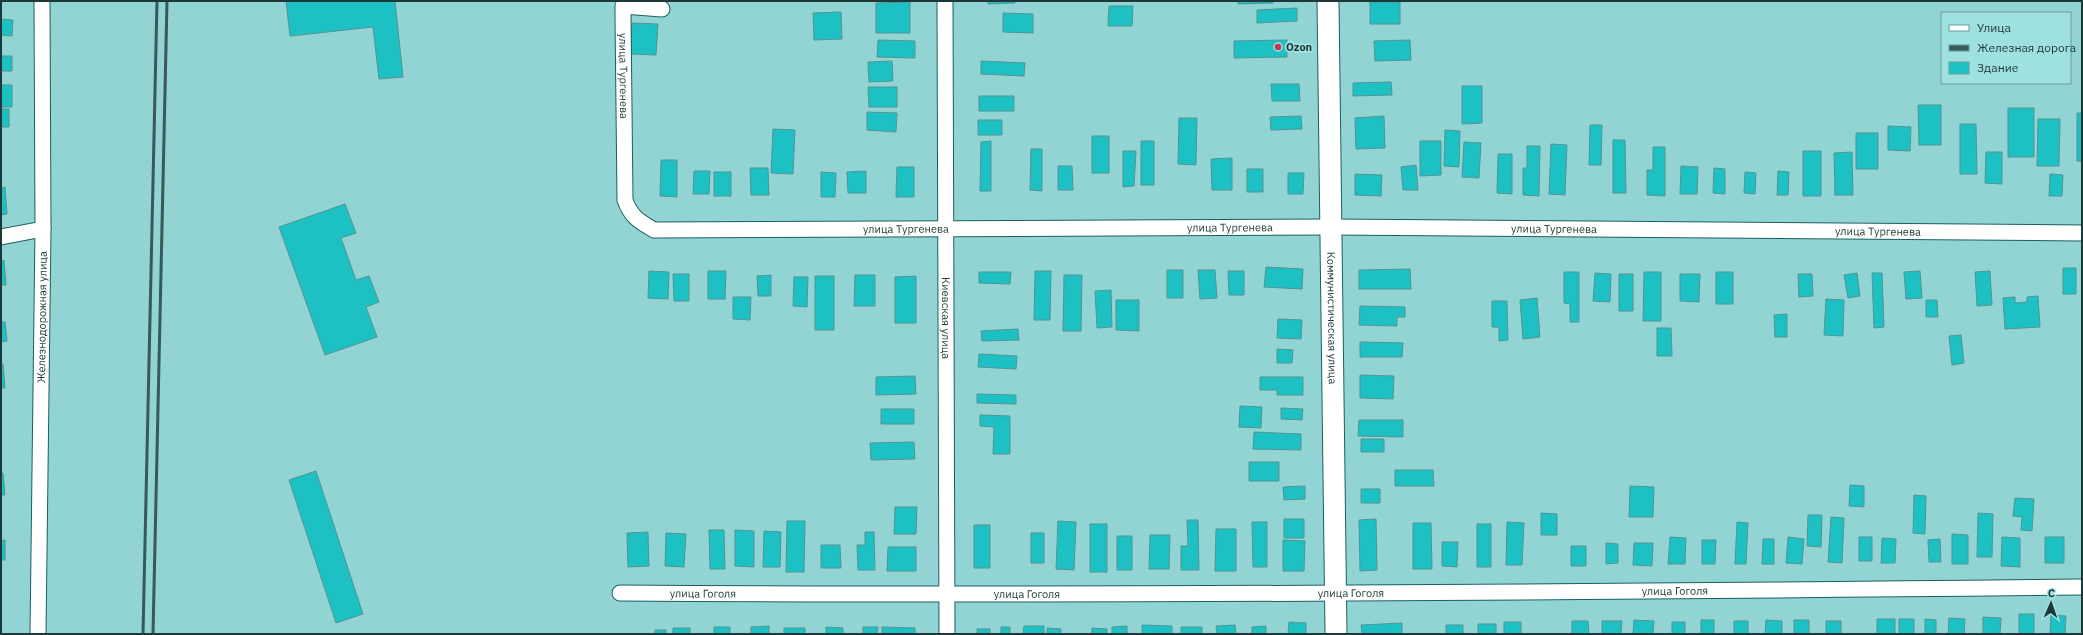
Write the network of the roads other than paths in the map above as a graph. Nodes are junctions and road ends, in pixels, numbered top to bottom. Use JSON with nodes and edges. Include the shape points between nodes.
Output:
{"nodes":[{"id":1,"x":42,"y":1,"type":"edge"},
{"id":2,"x":945,"y":1,"type":"edge"},
{"id":3,"x":1328,"y":1,"type":"edge"},
{"id":4,"x":662,"y":9,"type":"dead end"},
{"id":5,"x":947,"y":227,"type":"junction"},
{"id":6,"x":1332,"y":227,"type":"junction"},
{"id":7,"x":43,"y":229,"type":"junction"},
{"id":8,"x":2082,"y":233,"type":"edge"},
{"id":9,"x":1,"y":237,"type":"edge"},
{"id":10,"x":2082,"y":587,"type":"edge"},
{"id":11,"x":620,"y":592,"type":"dead end"},
{"id":12,"x":1336,"y":594,"type":"junction"},
{"id":13,"x":948,"y":595,"type":"junction"},
{"id":14,"x":38,"y":634,"type":"edge"},
{"id":15,"x":947,"y":634,"type":"edge"},
{"id":16,"x":1336,"y":634,"type":"edge"}],
"edges":[{"from":1,"to":7,"type":"street","name":"Железнодорожная улица"},
{"from":2,"to":5,"type":"street","name":"Киевская улица"},
{"from":3,"to":6,"type":"street","name":"Коммунистическая улица"},
{"from":4,"to":5,"type":"street","name":"улица Тургенева","via":[[623,6],[625,200],[629,212],[638,221],[654,230]]},
{"from":5,"to":6,"type":"street","name":"улица Тургенева"},
{"from":5,"to":13,"type":"street","name":"Киевская улица"},
{"from":6,"to":8,"type":"street","name":"улица Тургенева"},
{"from":6,"to":12,"type":"street","name":"Коммунистическая улица"},
{"from":7,"to":9,"type":"street"},
{"from":7,"to":14,"type":"street","name":"Железнодорожная улица"},
{"from":10,"to":12,"type":"street","name":"улица Гоголя"},
{"from":11,"to":13,"type":"street","name":"улица Гоголя"},
{"from":12,"to":13,"type":"street","name":"улица Гоголя"},
{"from":12,"to":16,"type":"street","name":"Коммунистическая улица"},
{"from":13,"to":15,"type":"street","name":"Киевская улица"}]}
